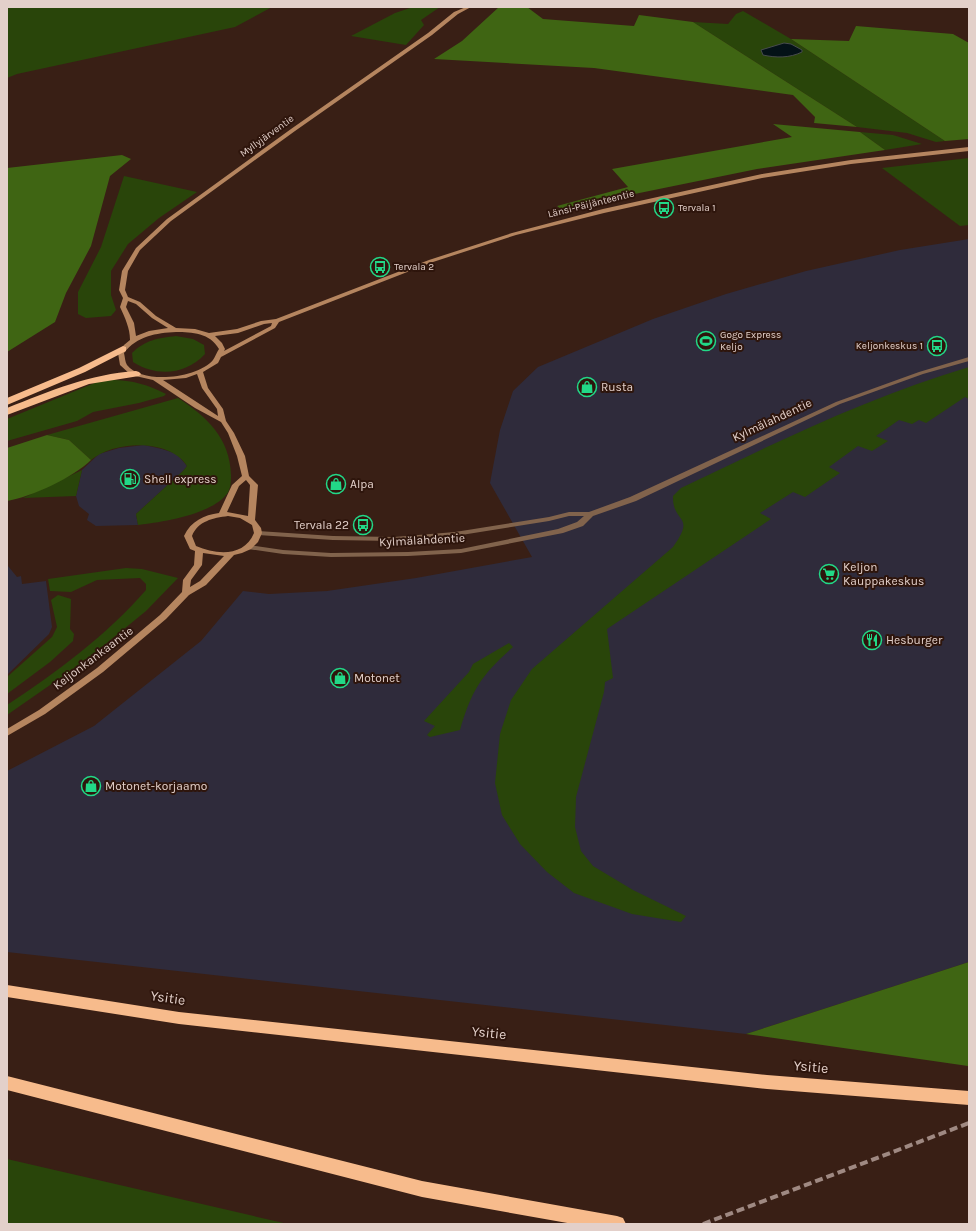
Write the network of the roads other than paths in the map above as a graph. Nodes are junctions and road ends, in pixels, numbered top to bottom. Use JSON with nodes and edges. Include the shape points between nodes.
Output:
{"nodes":[{"id":1,"x":469,"y":7,"type":"edge"},
{"id":2,"x":457,"y":10,"type":"edge"},
{"id":3,"x":969,"y":149,"type":"edge"},
{"id":4,"x":126,"y":298,"type":"junction"},
{"id":5,"x":277,"y":321,"type":"junction"},
{"id":6,"x":175,"y":330,"type":"junction"},
{"id":7,"x":209,"y":335,"type":"junction"},
{"id":8,"x":133,"y":341,"type":"junction"},
{"id":9,"x":123,"y":349,"type":"junction"},
{"id":10,"x":221,"y":355,"type":"junction"},
{"id":11,"x":969,"y":359,"type":"edge"},
{"id":12,"x":200,"y":372,"type":"junction"},
{"id":13,"x":136,"y":374,"type":"junction"},
{"id":14,"x":155,"y":378,"type":"junction"},
{"id":15,"x":7,"y":402,"type":"edge"},
{"id":16,"x":7,"y":412,"type":"edge"},
{"id":17,"x":223,"y":421,"type":"junction"},
{"id":18,"x":246,"y":476,"type":"junction"},
{"id":19,"x":590,"y":514,"type":"junction"},
{"id":20,"x":222,"y":515,"type":"junction"},
{"id":21,"x":251,"y":520,"type":"junction"},
{"id":22,"x":258,"y":533,"type":"junction"},
{"id":23,"x":248,"y":547,"type":"junction"},
{"id":24,"x":199,"y":551,"type":"junction"},
{"id":25,"x":231,"y":554,"type":"junction"},
{"id":26,"x":186,"y":593,"type":"junction"},
{"id":27,"x":7,"y":733,"type":"edge"},
{"id":28,"x":7,"y":991,"type":"edge"},
{"id":29,"x":7,"y":1083,"type":"edge"},
{"id":30,"x":969,"y":1098,"type":"edge"},
{"id":31,"x":617,"y":1224,"type":"edge"}],
"edges":[{"from":1,"to":2,"type":"main road","name":"Myllyjärventie"},
{"from":2,"to":4,"type":"main road","name":"Myllyjärventie","via":[[430,34],[169,220],[138,249],[125,271],[122,290]]},
{"from":3,"to":5,"type":"main road","name":"Länsi-Päijänteentie","via":[[851,162],[762,176],[603,211],[514,234],[431,261]]},
{"from":4,"to":6,"type":"main road","via":[[138,303]]},
{"from":4,"to":8,"type":"main road","name":"Myllyjärventie","via":[[123,306],[132,322]]},
{"from":5,"to":7,"type":"main road","name":"Länsi-Päijänteentie"},
{"from":5,"to":10,"type":"main road","name":"Länsi-Päijänteentie","via":[[273,327]]},
{"from":6,"to":7,"type":"main road","name":"Länsi-Päijänteentie"},
{"from":6,"to":8,"type":"main road","name":"Länsi-Päijänteentie","via":[[153,333]]},
{"from":7,"to":10,"type":"main road","via":[[220,344]]},
{"from":8,"to":9,"type":"main road","name":"Länsi-Päijänteentie"},
{"from":9,"to":13,"type":"main road","via":[[121,363]]},
{"from":9,"to":15,"type":"highway","via":[[82,370]]},
{"from":10,"to":12,"type":"main road","name":"Länsi-Päijänteentie","via":[[214,364]]},
{"from":11,"to":19,"type":"street","name":"Kylmälahdentie","via":[[921,373],[838,403],[633,499]]},
{"from":12,"to":14,"type":"main road","name":"Länsi-Päijänteentie","via":[[178,378]]},
{"from":12,"to":17,"type":"main road","via":[[205,388],[220,409]]},
{"from":13,"to":14,"type":"main road"},
{"from":13,"to":16,"type":"highway","via":[[115,374],[91,379]]},
{"from":14,"to":17,"type":"main road","via":[[182,394],[206,413]]},
{"from":17,"to":18,"type":"main road","via":[[231,433]]},
{"from":18,"to":20,"type":"main road","via":[[236,486]]},
{"from":18,"to":21,"type":"main road","via":[[254,485]]},
{"from":19,"to":22,"type":"street","name":"Kylmälahdentie","via":[[569,514],[549,520],[455,534],[394,539]]},
{"from":19,"to":23,"type":"street","name":"Kylmälahdentie","via":[[580,524],[560,531],[462,552],[331,555]]},
{"from":20,"to":21,"type":"main road","via":[[240,516]]},
{"from":20,"to":24,"type":"main road","via":[[201,520],[189,532],[189,541]]},
{"from":21,"to":22,"type":"main road","via":[[258,528]]},
{"from":22,"to":23,"type":"main road","via":[[255,541]]},
{"from":23,"to":25,"type":"main road"},
{"from":24,"to":25,"type":"main road","via":[[216,555]]},
{"from":24,"to":26,"type":"main road","name":"Keljonkankaantie","via":[[198,565],[187,580]]},
{"from":25,"to":26,"type":"main road","name":"Keljonkankaantie","via":[[203,583]]},
{"from":26,"to":27,"type":"main road","name":"Keljonkankaantie","via":[[163,617],[100,670],[42,712]]},
{"from":28,"to":30,"type":"highway","name":"Ysitie","via":[[187,1019],[767,1082]]},
{"from":29,"to":31,"type":"highway","via":[[422,1189]]}]}
